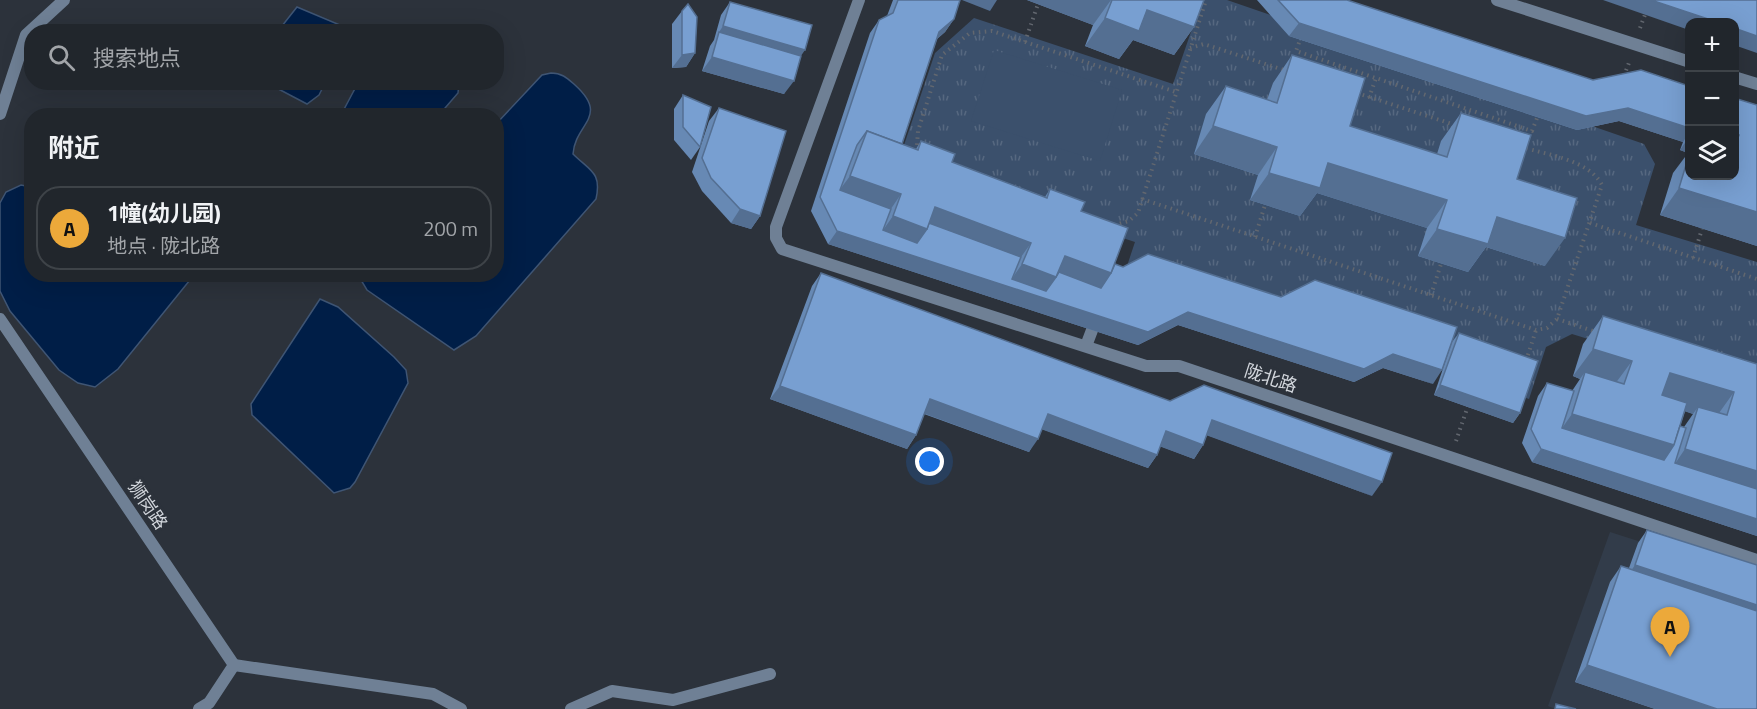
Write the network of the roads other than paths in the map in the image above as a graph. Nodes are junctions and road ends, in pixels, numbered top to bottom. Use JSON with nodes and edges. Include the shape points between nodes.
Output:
{"nodes":[{"id":1,"x":64,"y":0,"type":"edge"},
{"id":2,"x":859,"y":0,"type":"edge"},
{"id":3,"x":1497,"y":0,"type":"edge"},
{"id":4,"x":38,"y":24,"type":"edge"},
{"id":5,"x":24,"y":41,"type":"edge"},
{"id":6,"x":1685,"y":61,"type":"edge"},
{"id":7,"x":1739,"y":79,"type":"edge"},
{"id":8,"x":1757,"y":84,"type":"edge"},
{"id":9,"x":0,"y":114,"type":"edge"},
{"id":10,"x":1097,"y":317,"type":"edge"},
{"id":11,"x":0,"y":319,"type":"edge"},
{"id":12,"x":1086,"y":346,"type":"junction"},
{"id":13,"x":1757,"y":560,"type":"edge"},
{"id":14,"x":234,"y":665,"type":"junction"},
{"id":15,"x":770,"y":674,"type":"dead end"},
{"id":16,"x":199,"y":709,"type":"edge"},
{"id":17,"x":461,"y":709,"type":"edge"},
{"id":18,"x":571,"y":709,"type":"edge"}],
"edges":[{"from":1,"to":4,"type":"street"},
{"from":2,"to":12,"type":"street","name":"陇北路","via":[[776,227],[782,249]]},
{"from":3,"to":6,"type":"street"},
{"from":5,"to":9,"type":"street"},
{"from":7,"to":8,"type":"street"},
{"from":10,"to":12,"type":"street"},
{"from":11,"to":14,"type":"street","name":"狮岗路"},
{"from":12,"to":13,"type":"street","name":"陇北路","via":[[1146,366],[1179,366]]},
{"from":14,"to":16,"type":"street","via":[[209,704]]},
{"from":14,"to":17,"type":"street","via":[[434,694]]},
{"from":15,"to":18,"type":"street","via":[[673,700],[612,692]]}]}
